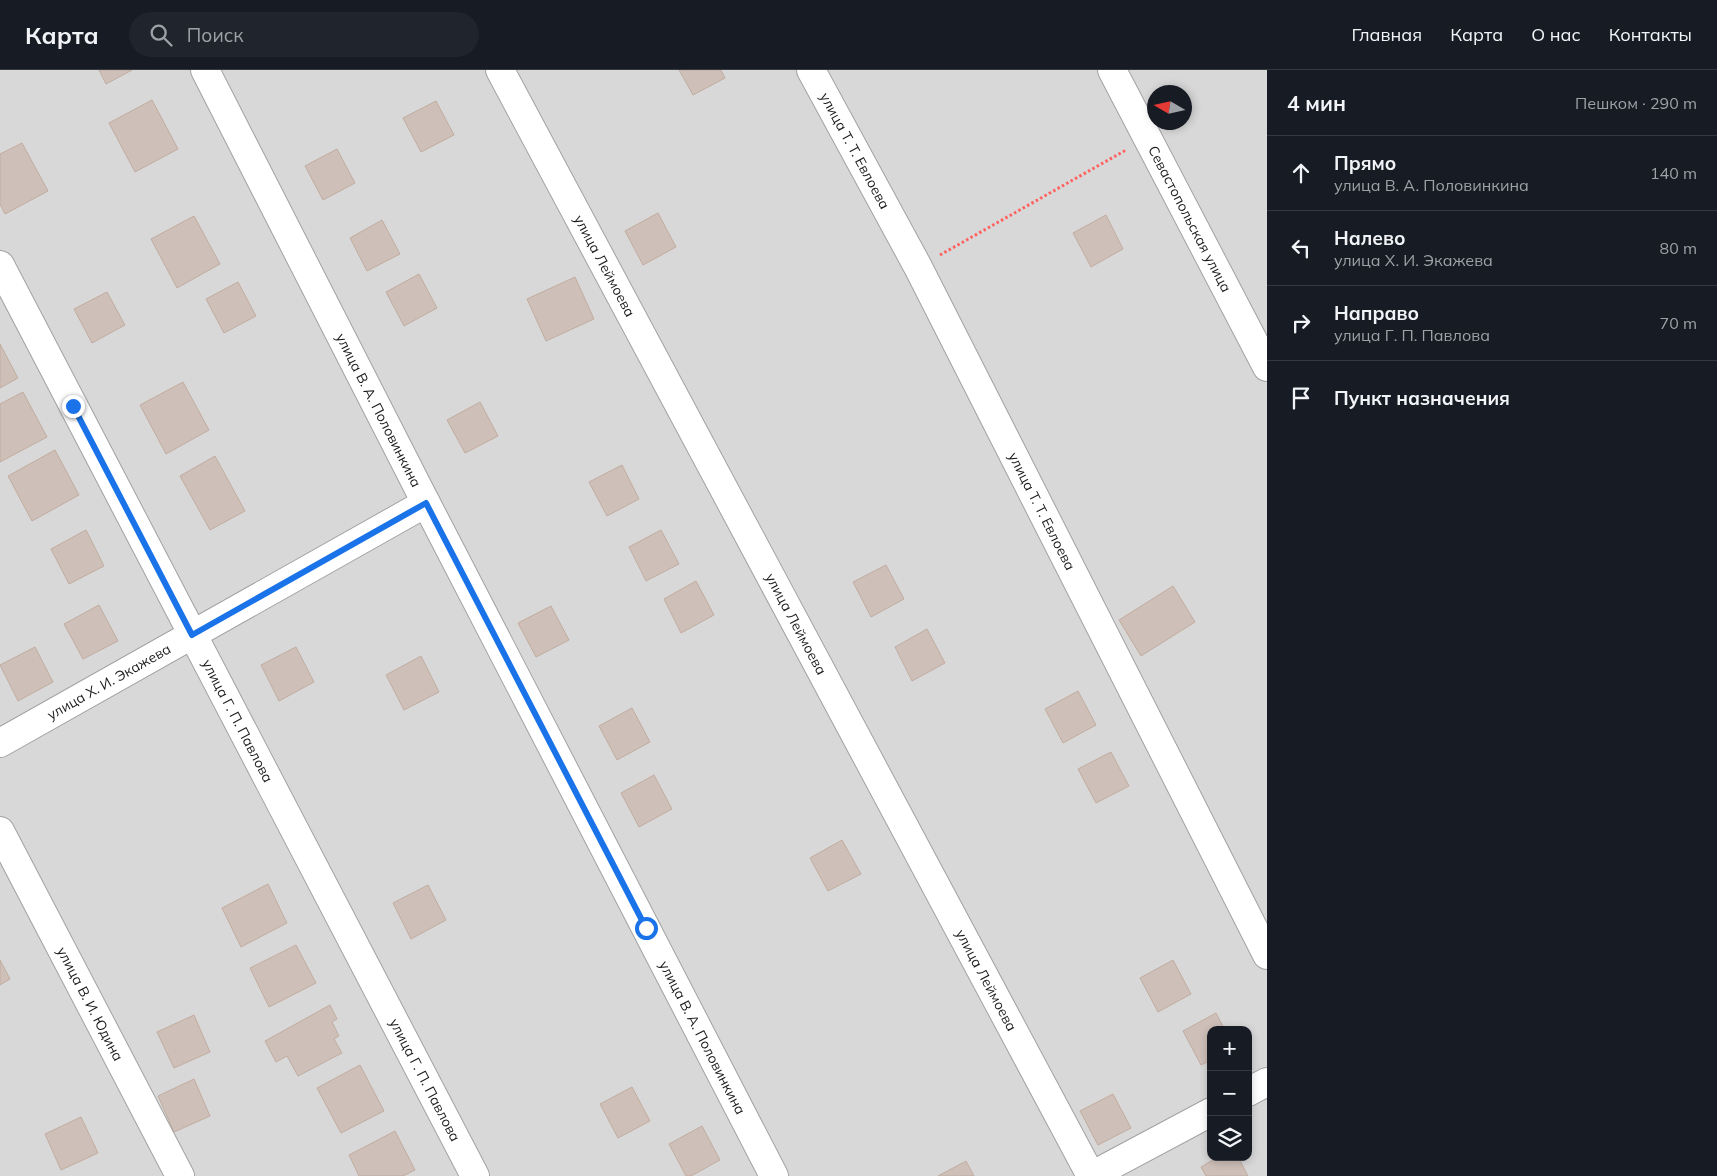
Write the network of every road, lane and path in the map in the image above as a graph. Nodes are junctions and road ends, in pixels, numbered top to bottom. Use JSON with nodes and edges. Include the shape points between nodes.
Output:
{"nodes":[{"id":1,"x":205,"y":70,"type":"edge"},
{"id":2,"x":500,"y":70,"type":"edge"},
{"id":3,"x":810,"y":70,"type":"edge"},
{"id":4,"x":1112,"y":70,"type":"edge"},
{"id":5,"x":1148,"y":138,"type":"junction"},
{"id":6,"x":0,"y":265,"type":"edge"},
{"id":7,"x":918,"y":267,"type":"junction"},
{"id":8,"x":1267,"y":367,"type":"edge"},
{"id":9,"x":426,"y":503,"type":"junction"},
{"id":10,"x":192,"y":635,"type":"junction"},
{"id":11,"x":0,"y":743,"type":"edge"},
{"id":12,"x":0,"y":831,"type":"edge"},
{"id":13,"x":1267,"y":955,"type":"edge"},
{"id":14,"x":1267,"y":1082,"type":"edge"},
{"id":15,"x":1252,"y":1090,"type":"edge"},
{"id":16,"x":1207,"y":1114,"type":"edge"},
{"id":17,"x":180,"y":1176,"type":"edge"},
{"id":18,"x":475,"y":1176,"type":"edge"},
{"id":19,"x":774,"y":1176,"type":"edge"},
{"id":20,"x":1091,"y":1176,"type":"edge"}],
"edges":[{"from":1,"to":9,"type":"street","name":"улица В. А. Половинкина"},
{"from":2,"to":20,"type":"street","name":"улица Леймоева"},
{"from":3,"to":7,"type":"street","name":"улица Т. Т. Евлоева"},
{"from":4,"to":5,"type":"street","name":"Севастопольская улица"},
{"from":5,"to":7,"type":"path"},
{"from":5,"to":8,"type":"street","name":"Севастопольская улица"},
{"from":6,"to":10,"type":"street","name":"улица Г. П. Павлова"},
{"from":7,"to":13,"type":"street","name":"улица Т. Т. Евлоева"},
{"from":9,"to":10,"type":"street","name":"улица Х. И. Экажева"},
{"from":9,"to":19,"type":"street","name":"улица В. А. Половинкина"},
{"from":10,"to":11,"type":"street","name":"улица Х. И. Экажева"},
{"from":10,"to":18,"type":"street","name":"улица Г. П. Павлова"},
{"from":12,"to":17,"type":"street","name":"улица В. И. Юдина"},
{"from":14,"to":15,"type":"street"},
{"from":16,"to":20,"type":"street"}]}
